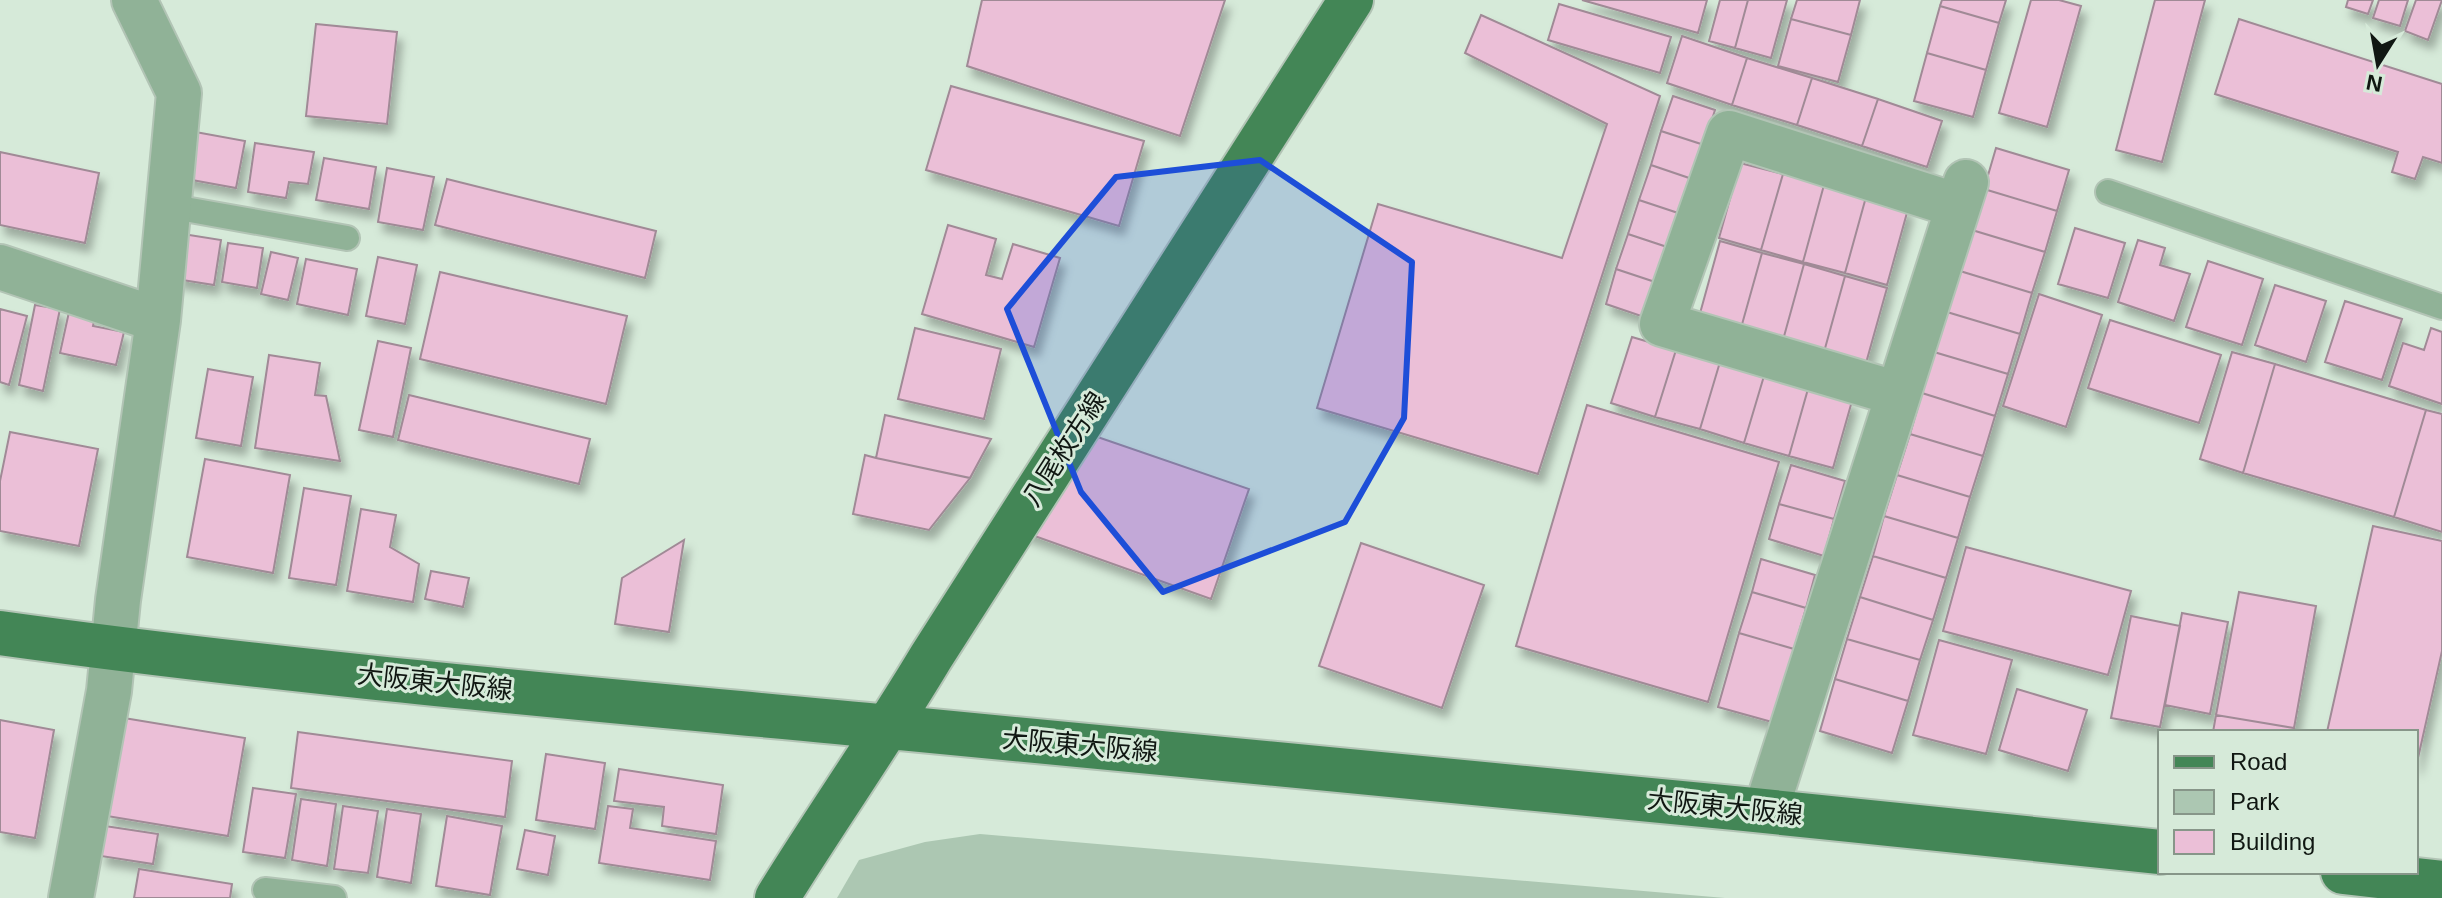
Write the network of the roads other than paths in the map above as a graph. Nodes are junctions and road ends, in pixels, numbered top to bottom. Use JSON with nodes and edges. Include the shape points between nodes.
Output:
{"nodes":[{"id":1,"x":134,"y":0,"type":"edge"},
{"id":2,"x":1351,"y":0,"type":"edge"},
{"id":3,"x":2108,"y":192,"type":"dead end"},
{"id":4,"x":168,"y":206,"type":"junction"},
{"id":5,"x":347,"y":238,"type":"dead end"},
{"id":6,"x":0,"y":267,"type":"edge"},
{"id":7,"x":2442,"y":307,"type":"edge"},
{"id":8,"x":158,"y":320,"type":"junction"},
{"id":9,"x":1898,"y":394,"type":"junction"},
{"id":10,"x":0,"y":633,"type":"edge"},
{"id":11,"x":113,"y":649,"type":"junction"},
{"id":12,"x":889,"y":727,"type":"junction"},
{"id":13,"x":1766,"y":810,"type":"junction"},
{"id":14,"x":2158,"y":852,"type":"edge"},
{"id":15,"x":2354,"y":874,"type":"edge"},
{"id":16,"x":2423,"y":887,"type":"edge"},
{"id":17,"x":265,"y":890,"type":"dead end"},
{"id":18,"x":71,"y":898,"type":"edge"},
{"id":19,"x":332,"y":898,"type":"edge"},
{"id":20,"x":777,"y":898,"type":"edge"}],
"edges":[{"from":1,"to":4,"type":"street","via":[[179,93]]},
{"from":2,"to":12,"type":"main road","name":"八尾枚方線"},
{"from":3,"to":7,"type":"lane"},
{"from":4,"to":5,"type":"lane"},
{"from":4,"to":8,"type":"street"},
{"from":6,"to":8,"type":"street"},
{"from":8,"to":11,"type":"street"},
{"from":9,"to":9,"type":"street","via":[[1962,194],[1729,133],[1662,324]]},
{"from":9,"to":13,"type":"street"},
{"from":10,"to":11,"type":"main road","name":"大阪東大阪線"},
{"from":11,"to":12,"type":"main road","name":"大阪東大阪線"},
{"from":11,"to":18,"type":"street"},
{"from":12,"to":13,"type":"main road","name":"大阪東大阪線"},
{"from":12,"to":20,"type":"main road","name":"八尾枚方線"},
{"from":13,"to":14,"type":"main road","name":"大阪東大阪線"},
{"from":15,"to":16,"type":"main road"},
{"from":17,"to":19,"type":"lane"}]}
